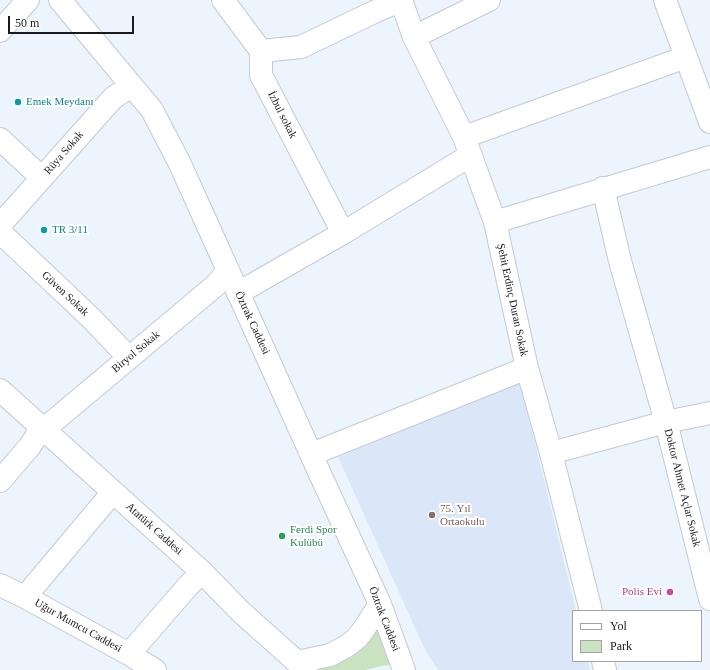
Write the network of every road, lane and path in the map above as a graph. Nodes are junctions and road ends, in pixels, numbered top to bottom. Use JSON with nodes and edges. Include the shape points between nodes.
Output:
{"nodes":[{"id":1,"x":28,"y":0,"type":"edge"},
{"id":2,"x":60,"y":0,"type":"edge"},
{"id":3,"x":223,"y":0,"type":"edge"},
{"id":4,"x":402,"y":0,"type":"edge"},
{"id":5,"x":489,"y":0,"type":"edge"},
{"id":6,"x":665,"y":0,"type":"edge"},
{"id":7,"x":0,"y":30,"type":"edge"},
{"id":8,"x":414,"y":37,"type":"junction"},
{"id":9,"x":261,"y":51,"type":"junction"},
{"id":10,"x":686,"y":57,"type":"junction"},
{"id":11,"x":131,"y":86,"type":"junction"},
{"id":12,"x":710,"y":122,"type":"edge"},
{"id":13,"x":0,"y":139,"type":"edge"},
{"id":14,"x":467,"y":146,"type":"junction"},
{"id":15,"x":710,"y":157,"type":"edge"},
{"id":16,"x":42,"y":178,"type":"junction"},
{"id":17,"x":603,"y":188,"type":"junction"},
{"id":18,"x":495,"y":222,"type":"junction"},
{"id":19,"x":0,"y":225,"type":"edge"},
{"id":20,"x":0,"y":232,"type":"edge"},
{"id":21,"x":343,"y":233,"type":"junction"},
{"id":22,"x":228,"y":271,"type":"junction"},
{"id":23,"x":238,"y":293,"type":"junction"},
{"id":24,"x":129,"y":358,"type":"junction"},
{"id":25,"x":527,"y":368,"type":"junction"},
{"id":26,"x":0,"y":390,"type":"edge"},
{"id":27,"x":710,"y":413,"type":"edge"},
{"id":28,"x":666,"y":422,"type":"junction"},
{"id":29,"x":40,"y":426,"type":"junction"},
{"id":30,"x":551,"y":453,"type":"junction"},
{"id":31,"x":312,"y":454,"type":"junction"},
{"id":32,"x":0,"y":481,"type":"edge"},
{"id":33,"x":113,"y":492,"type":"junction"},
{"id":34,"x":202,"y":572,"type":"junction"},
{"id":35,"x":0,"y":586,"type":"edge"},
{"id":36,"x":25,"y":597,"type":"junction"},
{"id":37,"x":710,"y":599,"type":"edge"},
{"id":38,"x":380,"y":604,"type":"junction"},
{"id":39,"x":591,"y":610,"type":"edge"},
{"id":40,"x":129,"y":654,"type":"junction"},
{"id":41,"x":302,"y":666,"type":"edge"},
{"id":42,"x":155,"y":670,"type":"edge"},
{"id":43,"x":404,"y":670,"type":"edge"}],
"edges":[{"from":1,"to":7,"type":"street"},
{"from":2,"to":11,"type":"street","name":"Öztrak Caddesi"},
{"from":3,"to":9,"type":"street"},
{"from":4,"to":8,"type":"street","name":"Şehit Erdinç Duran Sokak"},
{"from":4,"to":9,"type":"street","via":[[301,47]]},
{"from":5,"to":8,"type":"street"},
{"from":6,"to":10,"type":"street"},
{"from":8,"to":14,"type":"street","name":"Şehit Erdinç Duran Sokak"},
{"from":9,"to":21,"type":"street","name":"İzbul sokak","via":[[261,75]]},
{"from":10,"to":12,"type":"street"},
{"from":10,"to":14,"type":"street"},
{"from":11,"to":16,"type":"street","name":"Rüya Sokak","via":[[112,98]]},
{"from":11,"to":22,"type":"street","name":"Öztrak Caddesi","via":[[152,110],[180,164]]},
{"from":13,"to":16,"type":"street"},
{"from":14,"to":18,"type":"street","name":"Şehit Erdinç Duran Sokak"},
{"from":14,"to":21,"type":"street"},
{"from":15,"to":17,"type":"street"},
{"from":16,"to":19,"type":"street","name":"Rüya Sokak"},
{"from":17,"to":18,"type":"street"},
{"from":17,"to":28,"type":"street","via":[[620,261]]},
{"from":18,"to":25,"type":"street","name":"Şehit Erdinç Duran Sokak"},
{"from":20,"to":24,"type":"street","name":"Güven Sokak","via":[[92,319]]},
{"from":21,"to":23,"type":"street"},
{"from":22,"to":23,"type":"street","name":"Öztrak Caddesi"},
{"from":22,"to":24,"type":"street","name":"Biryol Sokak","via":[[216,285]]},
{"from":23,"to":31,"type":"street","name":"Öztrak Caddesi"},
{"from":24,"to":29,"type":"street","name":"Biryol Sokak","via":[[49,425]]},
{"from":25,"to":30,"type":"street","name":"Şehit Erdinç Duran Sokak"},
{"from":25,"to":31,"type":"street"},
{"from":26,"to":29,"type":"street","name":"Atatürk Caddesi"},
{"from":27,"to":28,"type":"street"},
{"from":28,"to":30,"type":"street","name":"Doktor Ahmet Açlar Sokak"},
{"from":28,"to":37,"type":"street","name":"Doktor Ahmet Açlar Sokak"},
{"from":29,"to":32,"type":"street","via":[[30,446]]},
{"from":29,"to":33,"type":"street","name":"Atatürk Caddesi"},
{"from":30,"to":39,"type":"street","name":"Şehit Erdinç Duran Sokak"},
{"from":31,"to":38,"type":"street","name":"Öztrak Caddesi"},
{"from":33,"to":34,"type":"street","name":"Atatürk Caddesi"},
{"from":33,"to":36,"type":"street"},
{"from":34,"to":40,"type":"street"},
{"from":34,"to":41,"type":"street","name":"Atatürk Caddesi","via":[[241,612]]},
{"from":35,"to":36,"type":"street","name":"Uğur Mumcu Caddesi"},
{"from":36,"to":40,"type":"street","name":"Uğur Mumcu Caddesi"},
{"from":38,"to":41,"type":"street","via":[[357,638],[347,646]]},
{"from":38,"to":43,"type":"street","name":"Öztrak Caddesi"},
{"from":40,"to":42,"type":"street","name":"Uğur Mumcu Caddesi"}]}
